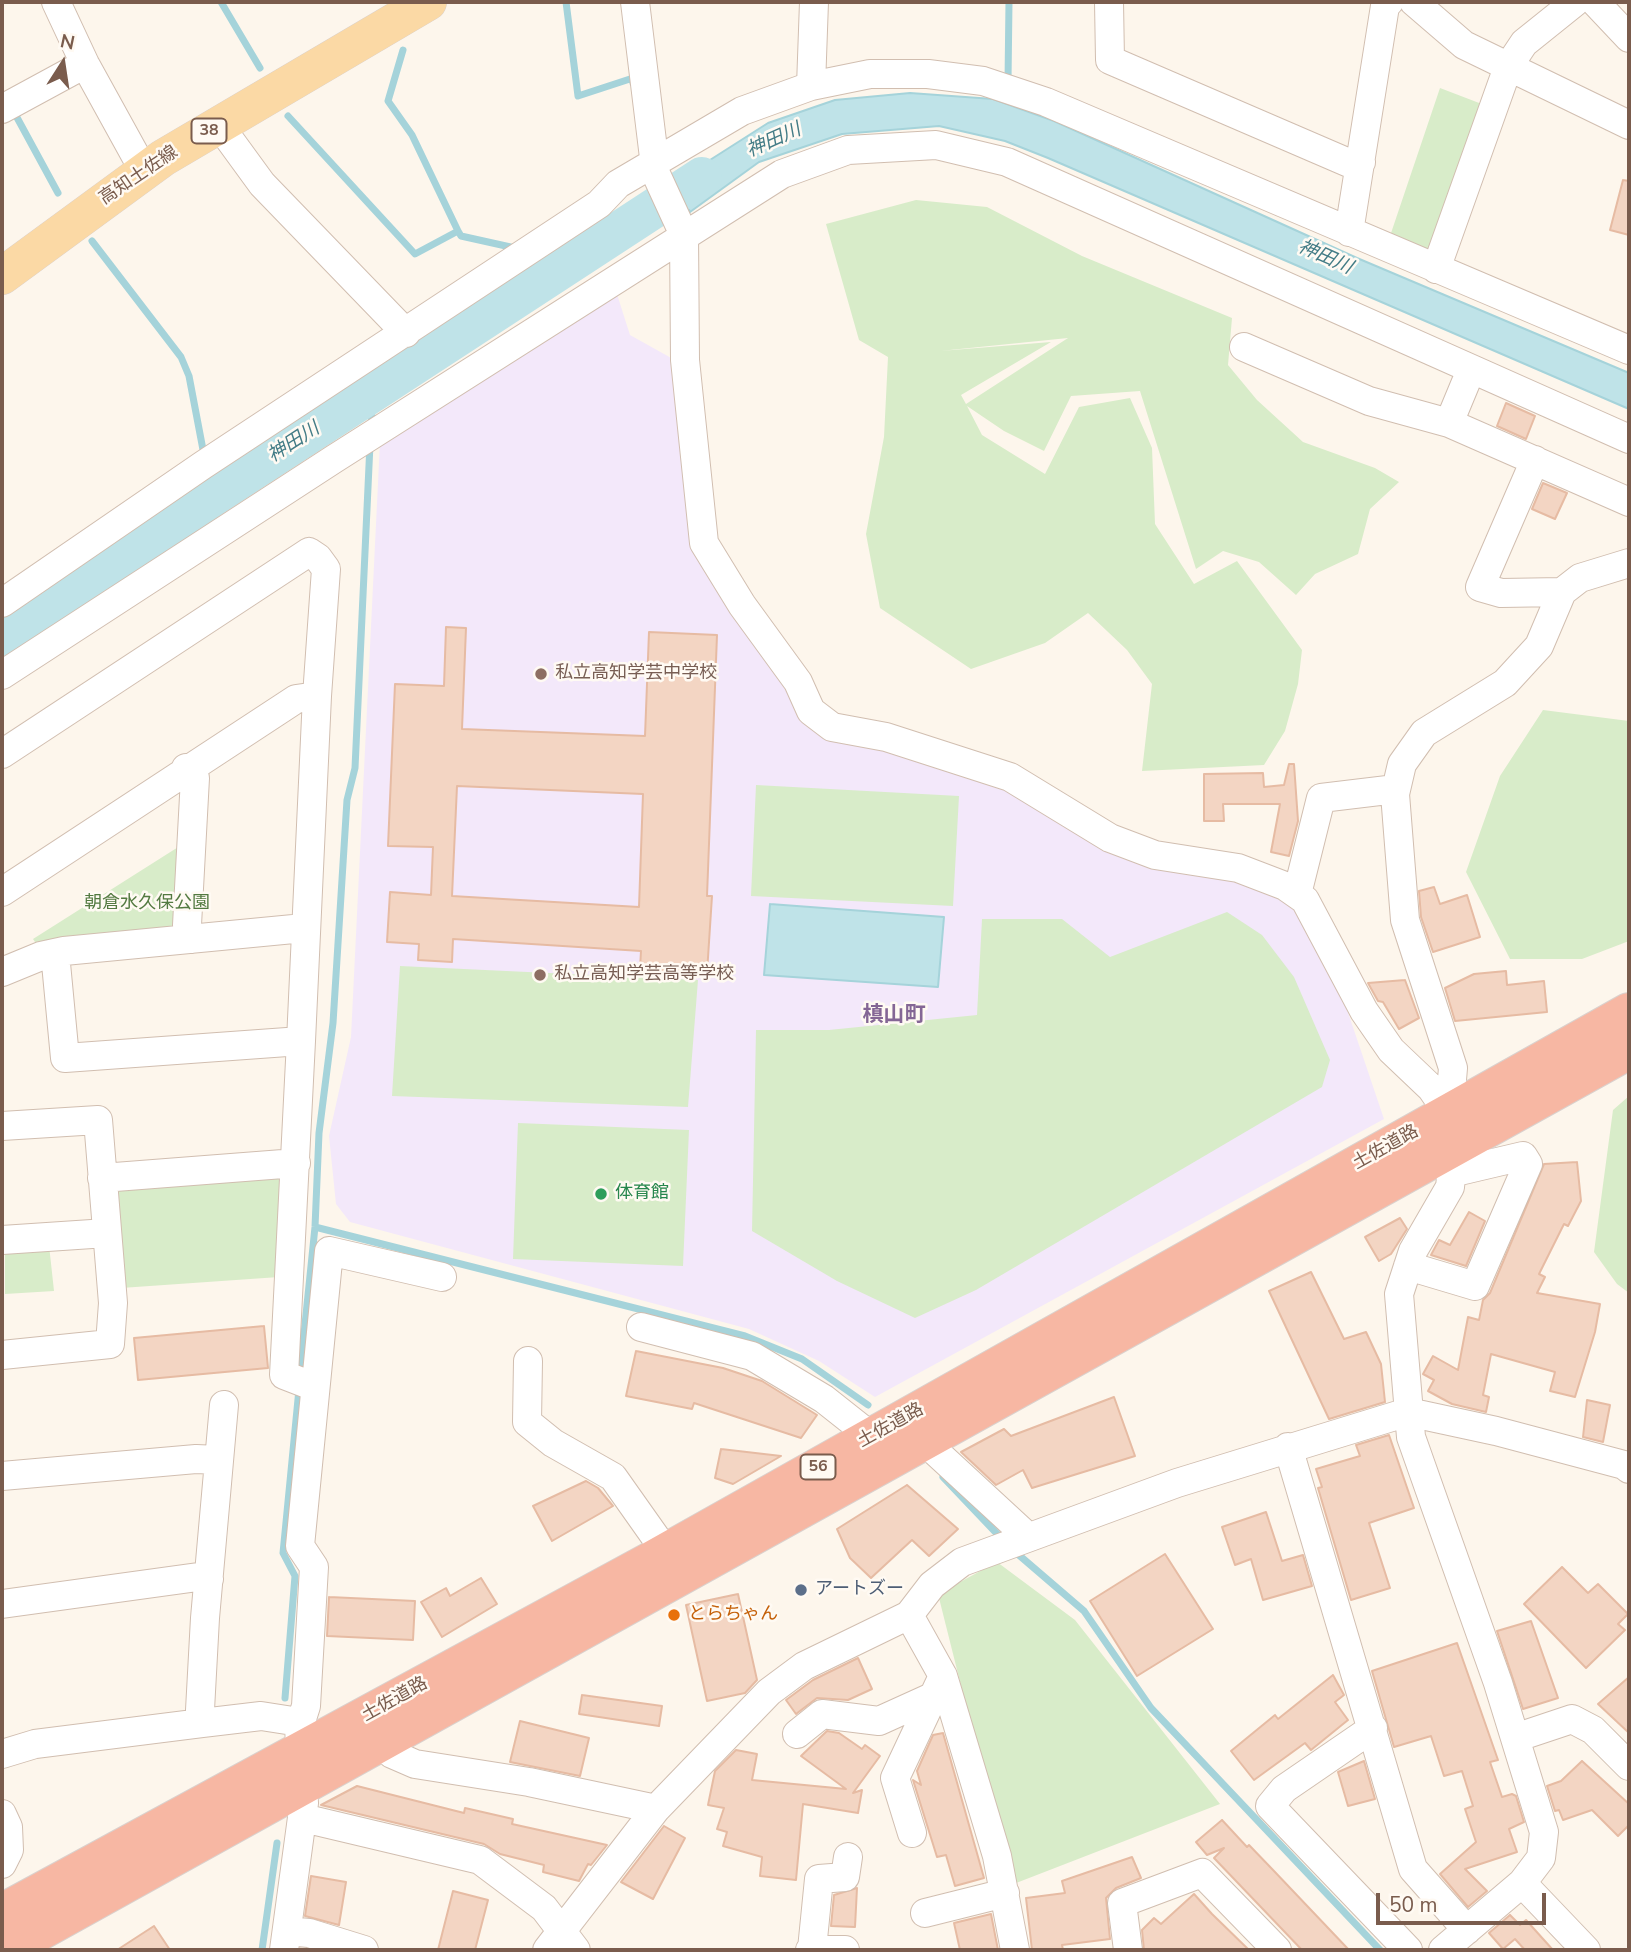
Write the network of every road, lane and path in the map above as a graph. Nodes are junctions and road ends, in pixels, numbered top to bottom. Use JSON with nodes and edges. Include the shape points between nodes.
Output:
{"nodes":[{"id":1,"x":56,"y":2,"type":"edge"},
{"id":2,"x":428,"y":2,"type":"edge"},
{"id":3,"x":635,"y":2,"type":"edge"},
{"id":4,"x":814,"y":2,"type":"edge"},
{"id":5,"x":1109,"y":2,"type":"edge"},
{"id":6,"x":1389,"y":2,"type":"edge"},
{"id":7,"x":1415,"y":2,"type":"edge"},
{"id":8,"x":1575,"y":2,"type":"edge"},
{"id":9,"x":1595,"y":2,"type":"edge"},
{"id":10,"x":1629,"y":38,"type":"edge"},
{"id":11,"x":85,"y":64,"type":"junction"},
{"id":12,"x":1508,"y":67,"type":"junction"},
{"id":13,"x":811,"y":86,"type":"junction"},
{"id":14,"x":2,"y":109,"type":"edge"},
{"id":15,"x":219,"y":125,"type":"junction"},
{"id":16,"x":1629,"y":125,"type":"edge"},
{"id":17,"x":1360,"y":162,"type":"junction"},
{"id":18,"x":655,"y":169,"type":"junction"},
{"id":19,"x":144,"y":170,"type":"junction"},
{"id":20,"x":682,"y":232,"type":"junction"},
{"id":21,"x":1349,"y":232,"type":"junction"},
{"id":22,"x":1436,"y":269,"type":"junction"},
{"id":23,"x":2,"y":276,"type":"edge"},
{"id":24,"x":406,"y":333,"type":"junction"},
{"id":25,"x":1244,"y":346,"type":"dead end"},
{"id":26,"x":1629,"y":350,"type":"edge"},
{"id":27,"x":1471,"y":370,"type":"junction"},
{"id":28,"x":1449,"y":423,"type":"junction"},
{"id":29,"x":1629,"y":439,"type":"edge"},
{"id":30,"x":1535,"y":460,"type":"junction"},
{"id":31,"x":1629,"y":502,"type":"edge"},
{"id":32,"x":1629,"y":563,"type":"edge"},
{"id":33,"x":1562,"y":592,"type":"junction"},
{"id":34,"x":2,"y":603,"type":"edge"},
{"id":35,"x":2,"y":675,"type":"edge"},
{"id":36,"x":317,"y":696,"type":"junction"},
{"id":37,"x":2,"y":754,"type":"edge"},
{"id":38,"x":186,"y":768,"type":"junction"},
{"id":39,"x":1396,"y":789,"type":"junction"},
{"id":40,"x":2,"y":892,"type":"edge"},
{"id":41,"x":1297,"y":894,"type":"junction"},
{"id":42,"x":304,"y":928,"type":"junction"},
{"id":43,"x":191,"y":939,"type":"junction"},
{"id":44,"x":55,"y":953,"type":"junction"},
{"id":45,"x":2,"y":972,"type":"edge"},
{"id":46,"x":1629,"y":1012,"type":"edge"},
{"id":47,"x":301,"y":1041,"type":"junction"},
{"id":48,"x":1629,"y":1050,"type":"edge"},
{"id":49,"x":2,"y":1126,"type":"edge"},
{"id":50,"x":1451,"y":1145,"type":"junction"},
{"id":51,"x":296,"y":1163,"type":"junction"},
{"id":52,"x":102,"y":1178,"type":"junction"},
{"id":53,"x":107,"y":1233,"type":"junction"},
{"id":54,"x":2,"y":1240,"type":"edge"},
{"id":55,"x":1408,"y":1266,"type":"junction"},
{"id":56,"x":442,"y":1277,"type":"dead end"},
{"id":57,"x":641,"y":1327,"type":"dead end"},
{"id":58,"x":2,"y":1355,"type":"edge"},
{"id":59,"x":528,"y":1362,"type":"dead end"},
{"id":60,"x":305,"y":1383,"type":"junction"},
{"id":61,"x":224,"y":1405,"type":"dead end"},
{"id":62,"x":1408,"y":1412,"type":"junction"},
{"id":63,"x":872,"y":1437,"type":"junction"},
{"id":64,"x":925,"y":1442,"type":"junction"},
{"id":65,"x":1288,"y":1447,"type":"junction"},
{"id":66,"x":218,"y":1460,"type":"junction"},
{"id":67,"x":1629,"y":1469,"type":"edge"},
{"id":68,"x":2,"y":1476,"type":"edge"},
{"id":69,"x":1026,"y":1537,"type":"junction"},
{"id":70,"x":666,"y":1552,"type":"junction"},
{"id":71,"x":209,"y":1579,"type":"junction"},
{"id":72,"x":2,"y":1604,"type":"edge"},
{"id":73,"x":909,"y":1615,"type":"junction"},
{"id":74,"x":937,"y":1687,"type":"junction"},
{"id":75,"x":202,"y":1723,"type":"junction"},
{"id":76,"x":1373,"y":1728,"type":"junction"},
{"id":77,"x":797,"y":1734,"type":"dead end"},
{"id":78,"x":1515,"y":1738,"type":"junction"},
{"id":79,"x":379,"y":1743,"type":"junction"},
{"id":80,"x":2,"y":1754,"type":"edge"},
{"id":81,"x":1629,"y":1766,"type":"edge"},
{"id":82,"x":302,"y":1770,"type":"junction"},
{"id":83,"x":656,"y":1809,"type":"junction"},
{"id":84,"x":2,"y":1814,"type":"edge"},
{"id":85,"x":912,"y":1833,"type":"dead end"},
{"id":86,"x":848,"y":1857,"type":"dead end"},
{"id":87,"x":2,"y":1864,"type":"edge"},
{"id":88,"x":1522,"y":1884,"type":"junction"},
{"id":89,"x":1005,"y":1893,"type":"junction"},
{"id":90,"x":2,"y":1913,"type":"edge"},
{"id":91,"x":925,"y":1913,"type":"dead end"},
{"id":92,"x":1467,"y":1930,"type":"junction"},
{"id":93,"x":286,"y":1941,"type":"edge"},
{"id":94,"x":561,"y":1943,"type":"edge"},
{"id":95,"x":811,"y":1949,"type":"edge"},
{"id":96,"x":6,"y":1950,"type":"edge"},
{"id":97,"x":364,"y":1950,"type":"edge"},
{"id":98,"x":845,"y":1950,"type":"edge"},
{"id":99,"x":1015,"y":1950,"type":"edge"},
{"id":100,"x":1128,"y":1950,"type":"edge"},
{"id":101,"x":1277,"y":1950,"type":"edge"},
{"id":102,"x":1408,"y":1950,"type":"edge"},
{"id":103,"x":1443,"y":1950,"type":"edge"},
{"id":104,"x":1586,"y":1950,"type":"edge"}],
"edges":[{"from":1,"to":11,"type":"street"},
{"from":2,"to":15,"type":"main road","name":"高知土佐線","number":"38"},
{"from":3,"to":18,"type":"street"},
{"from":4,"to":13,"type":"street"},
{"from":5,"to":17,"type":"street","via":[[1110,60],[1349,163]]},
{"from":6,"to":17,"type":"street"},
{"from":7,"to":12,"type":"street","via":[[1464,45]]},
{"from":8,"to":12,"type":"street","via":[[1524,43]]},
{"from":9,"to":10,"type":"street"},
{"from":11,"to":14,"type":"street"},
{"from":11,"to":19,"type":"street"},
{"from":12,"to":16,"type":"street"},
{"from":12,"to":22,"type":"street"},
{"from":13,"to":18,"type":"street","via":[[742,111]]},
{"from":13,"to":21,"type":"street","via":[[870,74],[928,74],[983,81],[1046,102]]},
{"from":15,"to":19,"type":"main road","name":"高知土佐線","number":"38"},
{"from":15,"to":24,"type":"street","via":[[262,184]]},
{"from":17,"to":21,"type":"street"},
{"from":18,"to":20,"type":"street"},
{"from":18,"to":24,"type":"street","via":[[618,184],[599,204]]},
{"from":19,"to":23,"type":"main road","name":"高知土佐線","number":"38"},
{"from":20,"to":27,"type":"street","via":[[782,174],[848,149],[936,145],[1007,162]]},
{"from":20,"to":35,"type":"street"},
{"from":20,"to":41,"type":"street","via":[[685,360],[704,542],[798,682],[811,711],[832,727],[886,737],[1010,777],[1110,838],[1155,855],[1238,868]]},
{"from":21,"to":22,"type":"street"},
{"from":22,"to":26,"type":"street"},
{"from":24,"to":34,"type":"street"},
{"from":25,"to":28,"type":"street","via":[[1369,401]]},
{"from":27,"to":28,"type":"street"},
{"from":27,"to":29,"type":"street"},
{"from":28,"to":30,"type":"street"},
{"from":30,"to":31,"type":"street"},
{"from":30,"to":33,"type":"street","via":[[1480,587],[1501,593]]},
{"from":32,"to":33,"type":"street","via":[[1580,578]]},
{"from":33,"to":39,"type":"street","via":[[1539,646],[1506,683],[1423,733],[1402,764]]},
{"from":36,"to":37,"type":"street","via":[[326,569],[309,552]]},
{"from":36,"to":38,"type":"street","via":[[296,699]]},
{"from":36,"to":42,"type":"street"},
{"from":38,"to":40,"type":"street"},
{"from":38,"to":43,"type":"street","via":[[195,778],[187,925]]},
{"from":39,"to":41,"type":"street","via":[[1321,798]]},
{"from":39,"to":50,"type":"street","via":[[1405,920],[1453,1068]]},
{"from":41,"to":50,"type":"street","via":[[1305,900],[1364,1011],[1391,1049],[1431,1088]]},
{"from":42,"to":43,"type":"street"},
{"from":42,"to":47,"type":"street"},
{"from":43,"to":44,"type":"street"},
{"from":44,"to":45,"type":"street"},
{"from":44,"to":47,"type":"street","via":[[65,1058]]},
{"from":46,"to":50,"type":"highway","name":"土佐道路","number":"56"},
{"from":47,"to":51,"type":"street"},
{"from":48,"to":50,"type":"highway","name":"土佐道路","number":"56"},
{"from":49,"to":52,"type":"street","via":[[98,1121]]},
{"from":50,"to":55,"type":"street","via":[[1450,1187]]},
{"from":50,"to":55,"type":"street","via":[[1523,1156],[1528,1164],[1475,1286]]},
{"from":50,"to":63,"type":"highway","name":"土佐道路","number":"56"},
{"from":50,"to":64,"type":"highway","name":"土佐道路","number":"56"},
{"from":51,"to":52,"type":"street"},
{"from":51,"to":60,"type":"street","via":[[284,1375]]},
{"from":52,"to":53,"type":"street"},
{"from":53,"to":54,"type":"street"},
{"from":53,"to":58,"type":"street","via":[[113,1303],[110,1345]]},
{"from":55,"to":62,"type":"street","via":[[1399,1294]]},
{"from":56,"to":60,"type":"street","via":[[329,1251]]},
{"from":57,"to":63,"type":"street","via":[[752,1356],[824,1399]]},
{"from":59,"to":70,"type":"street","via":[[527,1422],[553,1443],[613,1477]]},
{"from":60,"to":82,"type":"street","via":[[300,1546],[314,1567]]},
{"from":61,"to":66,"type":"street"},
{"from":62,"to":65,"type":"street"},
{"from":62,"to":67,"type":"street","via":[[1509,1434]]},
{"from":62,"to":78,"type":"street","via":[[1411,1437]]},
{"from":63,"to":70,"type":"highway","name":"土佐道路","number":"56"},
{"from":64,"to":69,"type":"street"},
{"from":64,"to":79,"type":"highway","name":"土佐道路","number":"56"},
{"from":65,"to":69,"type":"street"},
{"from":65,"to":76,"type":"street"},
{"from":66,"to":68,"type":"street"},
{"from":66,"to":71,"type":"street"},
{"from":69,"to":73,"type":"street","via":[[962,1562],[932,1586]]},
{"from":70,"to":82,"type":"highway","name":"土佐道路","number":"56"},
{"from":71,"to":72,"type":"street"},
{"from":71,"to":75,"type":"street"},
{"from":73,"to":74,"type":"street"},
{"from":73,"to":83,"type":"street","via":[[804,1667],[769,1692]]},
{"from":74,"to":77,"type":"street","via":[[879,1721],[822,1714]]},
{"from":74,"to":85,"type":"street","via":[[895,1778]]},
{"from":74,"to":89,"type":"street"},
{"from":75,"to":80,"type":"street","via":[[35,1744]]},
{"from":75,"to":82,"type":"street","via":[[261,1716],[293,1721]]},
{"from":76,"to":92,"type":"street","via":[[1413,1869]]},
{"from":76,"to":102,"type":"street","via":[[1284,1789],[1270,1806]]},
{"from":78,"to":81,"type":"street","via":[[1572,1719],[1593,1730]]},
{"from":78,"to":88,"type":"street","via":[[1544,1832],[1541,1858]]},
{"from":79,"to":82,"type":"highway","name":"土佐道路","number":"56"},
{"from":79,"to":83,"type":"street","via":[[415,1764]]},
{"from":82,"to":90,"type":"highway","name":"土佐道路","number":"56"},
{"from":82,"to":93,"type":"street"},
{"from":82,"to":94,"type":"street","via":[[480,1860],[544,1908]]},
{"from":82,"to":96,"type":"highway","name":"土佐道路","number":"56"},
{"from":83,"to":94,"type":"street"},
{"from":84,"to":87,"type":"street","via":[[9,1850]]},
{"from":86,"to":95,"type":"street","via":[[845,1877],[819,1880]]},
{"from":88,"to":92,"type":"street"},
{"from":88,"to":104,"type":"street"},
{"from":89,"to":91,"type":"street"},
{"from":89,"to":99,"type":"street"},
{"from":92,"to":103,"type":"street"},
{"from":93,"to":97,"type":"street","via":[[309,1933]]},
{"from":95,"to":98,"type":"street"},
{"from":100,"to":101,"type":"street","via":[[1122,1903],[1202,1873]]}]}
